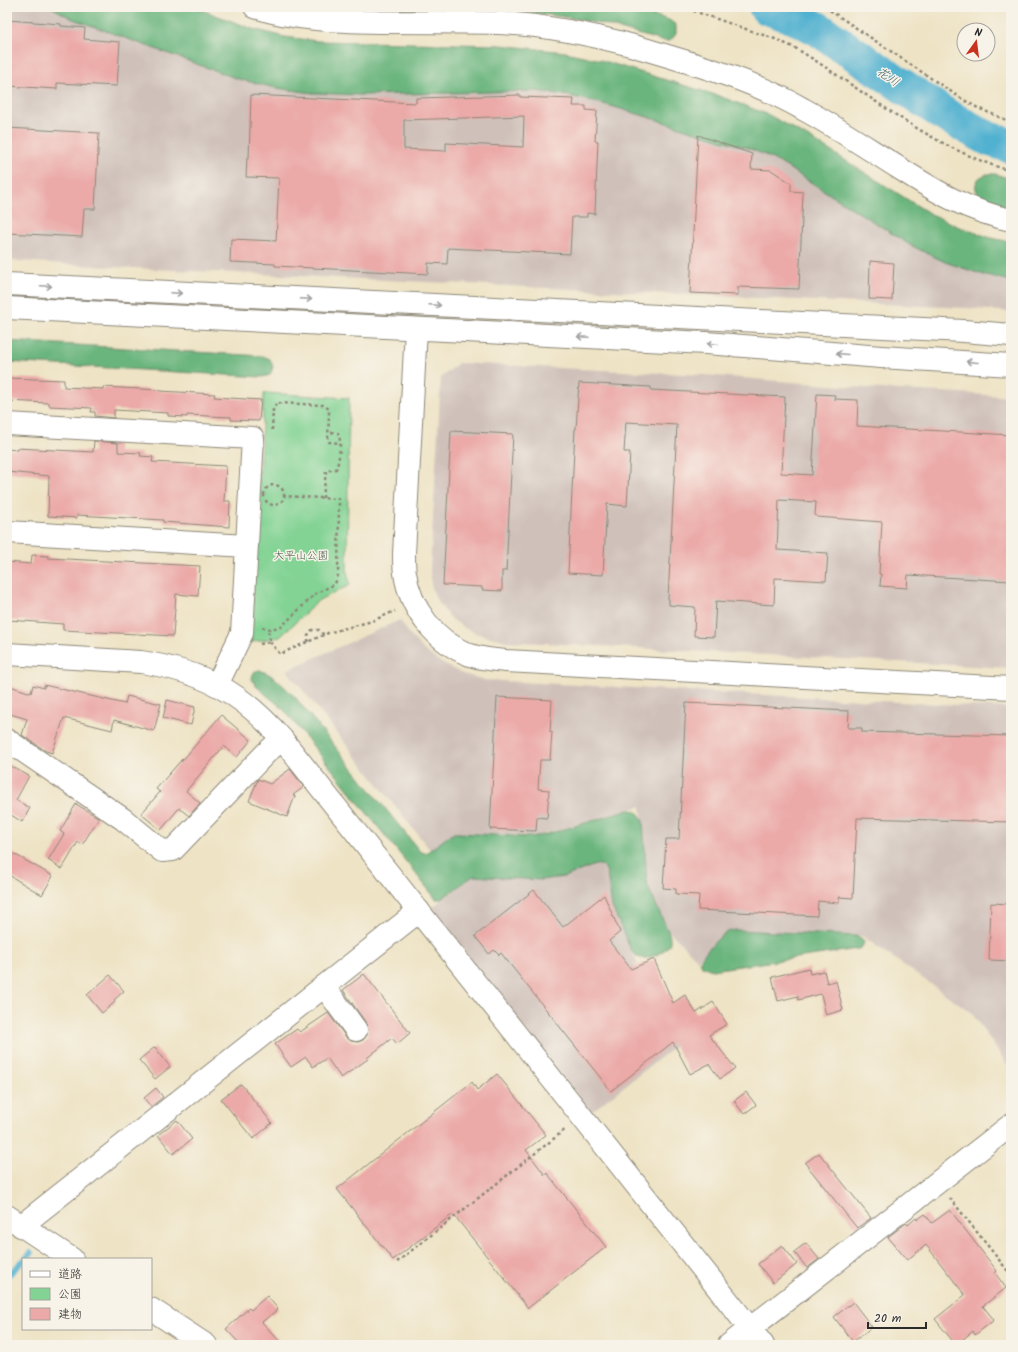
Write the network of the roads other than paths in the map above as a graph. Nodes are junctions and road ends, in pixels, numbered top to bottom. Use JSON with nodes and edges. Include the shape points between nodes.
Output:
{"nodes":[{"id":1,"x":255,"y":7,"type":"edge"},
{"id":2,"x":1011,"y":220,"type":"edge"},
{"id":3,"x":7,"y":284,"type":"edge"},
{"id":4,"x":7,"y":308,"type":"edge"},
{"id":5,"x":416,"y":329,"type":"junction"},
{"id":6,"x":1011,"y":335,"type":"edge"},
{"id":7,"x":1011,"y":366,"type":"edge"},
{"id":8,"x":7,"y":424,"type":"edge"},
{"id":9,"x":7,"y":532,"type":"edge"},
{"id":10,"x":247,"y":546,"type":"junction"},
{"id":11,"x":7,"y":654,"type":"edge"},
{"id":12,"x":217,"y":685,"type":"junction"},
{"id":13,"x":1011,"y":688,"type":"edge"},
{"id":14,"x":282,"y":739,"type":"junction"},
{"id":15,"x":7,"y":740,"type":"edge"},
{"id":16,"x":419,"y":911,"type":"junction"},
{"id":17,"x":324,"y":986,"type":"junction"},
{"id":18,"x":356,"y":1030,"type":"dead end"},
{"id":19,"x":1011,"y":1125,"type":"edge"},
{"id":20,"x":14,"y":1221,"type":"edge"},
{"id":21,"x":70,"y":1258,"type":"edge"},
{"id":22,"x":152,"y":1310,"type":"edge"},
{"id":23,"x":750,"y":1328,"type":"junction"},
{"id":24,"x":206,"y":1345,"type":"edge"},
{"id":25,"x":729,"y":1345,"type":"edge"},
{"id":26,"x":763,"y":1345,"type":"edge"}],
"edges":[{"from":1,"to":2,"type":"street","via":[[289,16],[320,20],[501,23],[535,26],[596,36],[636,47],[726,75],[778,96],[827,123],[939,194],[967,207]]},
{"from":3,"to":6,"type":"street","one_way":true},
{"from":4,"to":5,"type":"street"},
{"from":7,"to":5,"type":"street","one_way":true,"via":[[706,343]]},
{"from":5,"to":13,"type":"street","via":[[404,572],[416,607],[439,636],[454,647],[488,660]]},
{"from":8,"to":10,"type":"street","via":[[253,438]]},
{"from":9,"to":10,"type":"street"},
{"from":10,"to":12,"type":"street","via":[[242,633]]},
{"from":11,"to":12,"type":"street","via":[[148,663],[181,670]]},
{"from":12,"to":14,"type":"street","via":[[253,709]]},
{"from":14,"to":15,"type":"street","via":[[173,850],[162,851],[123,819]]},
{"from":14,"to":16,"type":"street"},
{"from":16,"to":17,"type":"street"},
{"from":16,"to":23,"type":"street"},
{"from":17,"to":18,"type":"street"},
{"from":17,"to":20,"type":"street"},
{"from":19,"to":23,"type":"street"},
{"from":20,"to":21,"type":"street"},
{"from":22,"to":24,"type":"street"},
{"from":23,"to":25,"type":"street"},
{"from":23,"to":26,"type":"street"}]}
